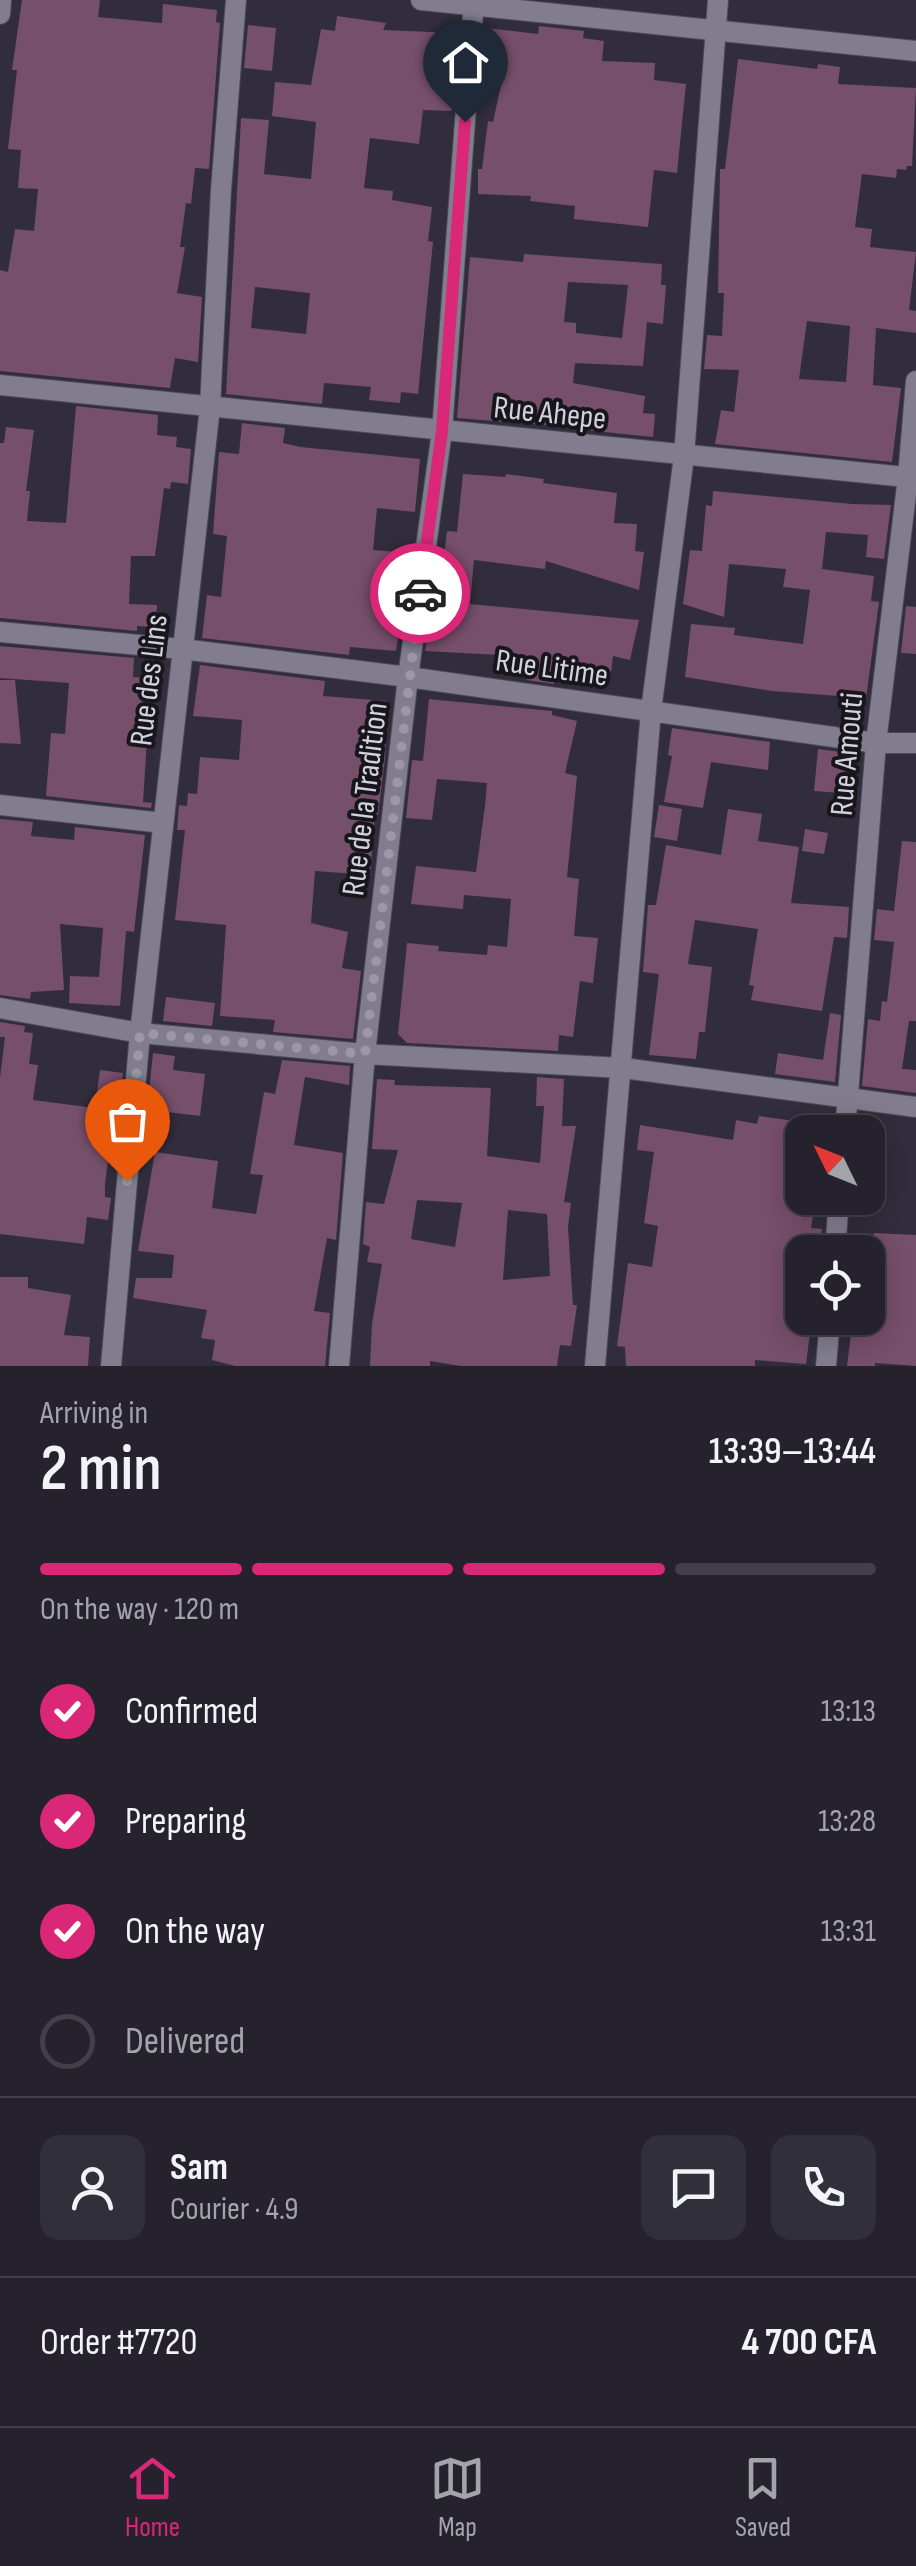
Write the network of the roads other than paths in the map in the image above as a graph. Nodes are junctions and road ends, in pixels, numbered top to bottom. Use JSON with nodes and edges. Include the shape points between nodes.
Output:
{"nodes":[{"id":1,"x":1,"y":0,"type":"edge"},
{"id":2,"x":236,"y":0,"type":"edge"},
{"id":3,"x":421,"y":0,"type":"edge"},
{"id":4,"x":718,"y":0,"type":"edge"},
{"id":5,"x":474,"y":3,"type":"edge"},
{"id":6,"x":0,"y":14,"type":"edge"},
{"id":7,"x":715,"y":28,"type":"junction"},
{"id":8,"x":916,"y":50,"type":"edge"},
{"id":9,"x":916,"y":381,"type":"edge"},
{"id":10,"x":0,"y":384,"type":"edge"},
{"id":11,"x":210,"y":406,"type":"junction"},
{"id":12,"x":442,"y":431,"type":"junction"},
{"id":13,"x":684,"y":456,"type":"junction"},
{"id":14,"x":912,"y":477,"type":"edge"},
{"id":15,"x":0,"y":632,"type":"edge"},
{"id":16,"x":182,"y":649,"type":"junction"},
{"id":17,"x":408,"y":677,"type":"junction"},
{"id":18,"x":652,"y":711,"type":"junction"},
{"id":19,"x":876,"y":743,"type":"junction"},
{"id":20,"x":916,"y":743,"type":"edge"},
{"id":21,"x":0,"y":805,"type":"edge"},
{"id":22,"x":163,"y":823,"type":"junction"},
{"id":23,"x":0,"y":1008,"type":"edge"},
{"id":24,"x":140,"y":1033,"type":"junction"},
{"id":25,"x":365,"y":1054,"type":"junction"},
{"id":26,"x":622,"y":1068,"type":"junction"},
{"id":27,"x":848,"y":1098,"type":"junction"},
{"id":28,"x":916,"y":1107,"type":"edge"},
{"id":29,"x":846,"y":1115,"type":"edge"},
{"id":30,"x":829,"y":1335,"type":"edge"},
{"id":31,"x":111,"y":1366,"type":"edge"},
{"id":32,"x":339,"y":1366,"type":"edge"},
{"id":33,"x":594,"y":1366,"type":"edge"},
{"id":34,"x":826,"y":1366,"type":"edge"}],
"edges":[{"from":1,"to":6,"type":"street"},
{"from":2,"to":11,"type":"street","name":"Rue des Lins"},
{"from":3,"to":5,"type":"street"},
{"from":4,"to":7,"type":"street"},
{"from":5,"to":7,"type":"street"},
{"from":5,"to":12,"type":"street","name":"Rue de la Tradition"},
{"from":7,"to":8,"type":"street"},
{"from":7,"to":13,"type":"street"},
{"from":9,"to":14,"type":"street","name":"Rue Amouti"},
{"from":10,"to":11,"type":"street","name":"Rue Ahepe"},
{"from":11,"to":12,"type":"street","name":"Rue Ahepe"},
{"from":11,"to":16,"type":"street","name":"Rue des Lins"},
{"from":12,"to":13,"type":"street","name":"Rue Ahepe"},
{"from":12,"to":17,"type":"street","name":"Rue de la Tradition"},
{"from":13,"to":14,"type":"street","name":"Rue Ahepe"},
{"from":13,"to":18,"type":"street"},
{"from":14,"to":19,"type":"street","name":"Rue Amouti"},
{"from":15,"to":16,"type":"street","name":"Rue Litime"},
{"from":16,"to":17,"type":"street","name":"Rue Litime"},
{"from":16,"to":22,"type":"street","name":"Rue des Lins"},
{"from":17,"to":18,"type":"street","name":"Rue Litime"},
{"from":17,"to":25,"type":"street","name":"Rue de la Tradition"},
{"from":18,"to":19,"type":"street","name":"Rue Litime"},
{"from":18,"to":26,"type":"street"},
{"from":19,"to":20,"type":"street","name":"Rue Litime"},
{"from":19,"to":27,"type":"street","name":"Rue Amouti"},
{"from":21,"to":22,"type":"street"},
{"from":22,"to":24,"type":"street","name":"Rue des Lins"},
{"from":23,"to":24,"type":"street"},
{"from":24,"to":25,"type":"street"},
{"from":24,"to":31,"type":"street","name":"Rue des Lins"},
{"from":25,"to":26,"type":"street"},
{"from":25,"to":32,"type":"street","name":"Rue de la Tradition"},
{"from":26,"to":27,"type":"street"},
{"from":26,"to":33,"type":"street"},
{"from":27,"to":28,"type":"street"},
{"from":27,"to":29,"type":"street","name":"Rue Amouti"},
{"from":30,"to":34,"type":"street"}]}
